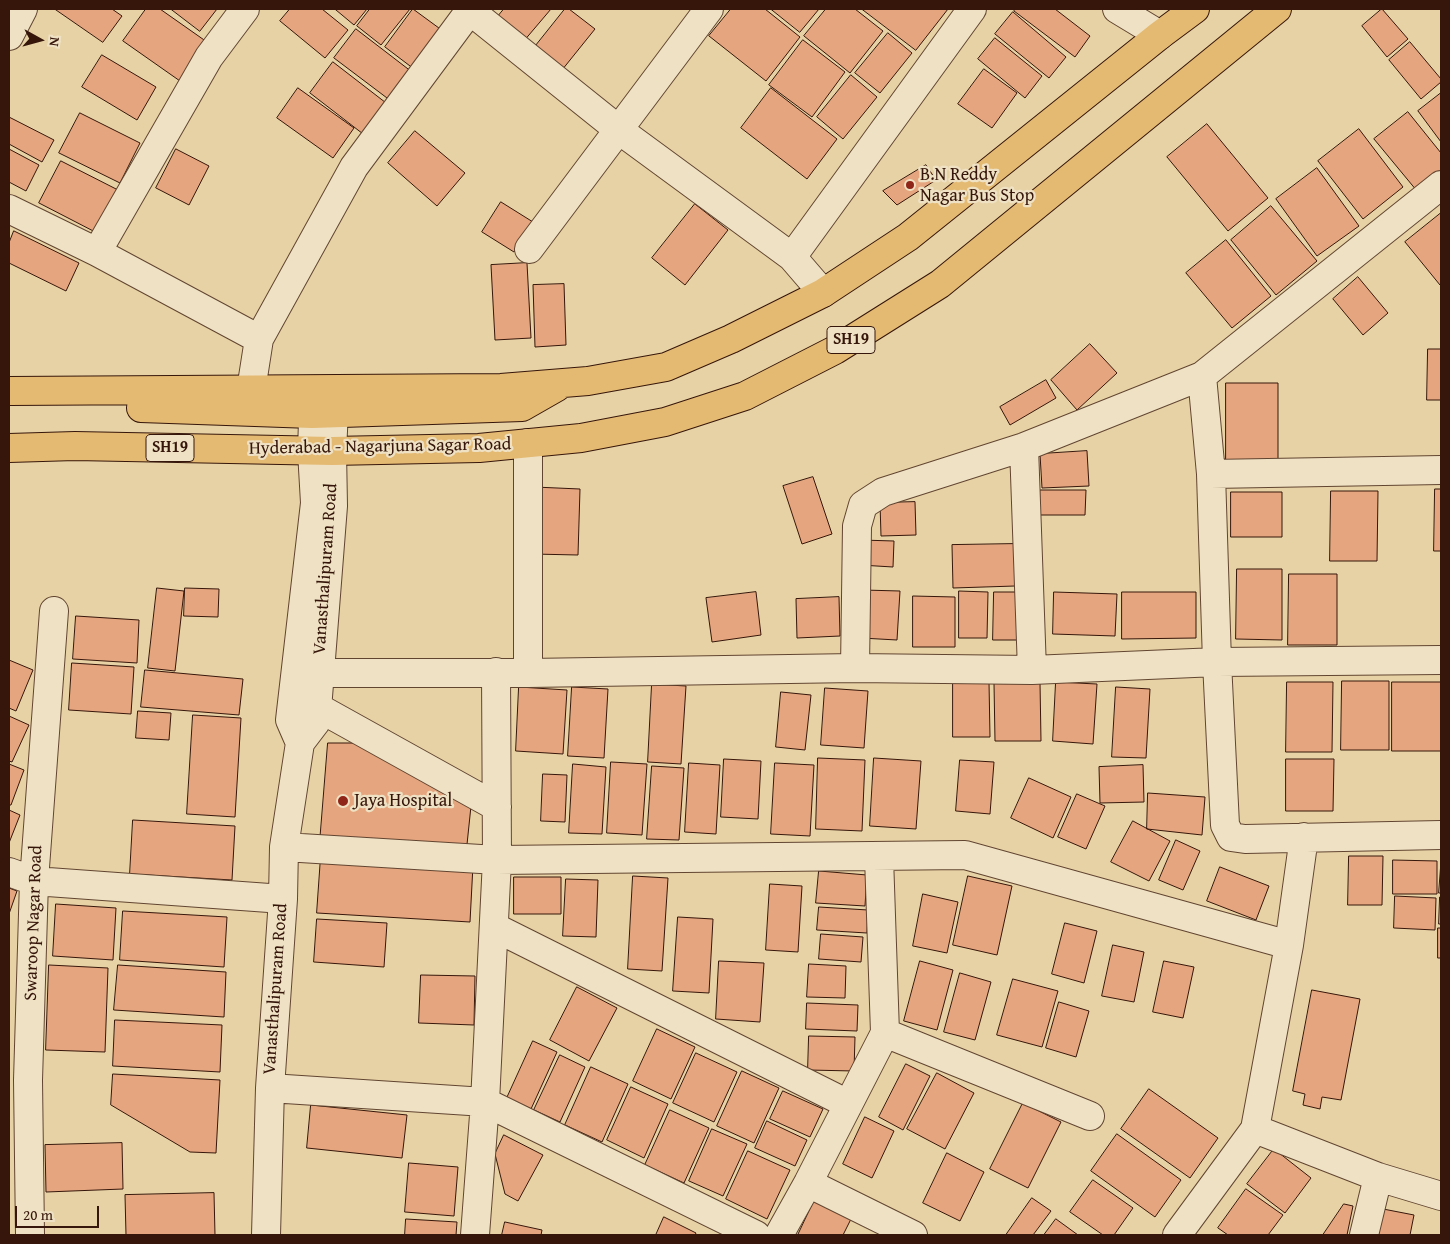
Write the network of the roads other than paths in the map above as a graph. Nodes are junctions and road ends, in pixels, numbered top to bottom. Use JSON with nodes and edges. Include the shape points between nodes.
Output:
{"nodes":[{"id":1,"x":23,"y":9,"type":"edge"},
{"id":2,"x":245,"y":9,"type":"edge"},
{"id":3,"x":470,"y":9,"type":"edge"},
{"id":4,"x":709,"y":9,"type":"edge"},
{"id":5,"x":972,"y":9,"type":"edge"},
{"id":6,"x":1117,"y":9,"type":"edge"},
{"id":7,"x":1150,"y":9,"type":"edge"},
{"id":8,"x":1195,"y":9,"type":"edge"},
{"id":9,"x":1277,"y":9,"type":"edge"},
{"id":10,"x":1166,"y":31,"type":"junction"},
{"id":11,"x":9,"y":36,"type":"edge"},
{"id":12,"x":619,"y":130,"type":"junction"},
{"id":13,"x":1441,"y":185,"type":"edge"},
{"id":14,"x":9,"y":209,"type":"edge"},
{"id":15,"x":529,"y":249,"type":"dead end"},
{"id":16,"x":97,"y":252,"type":"junction"},
{"id":17,"x":792,"y":256,"type":"junction"},
{"id":18,"x":823,"y":293,"type":"junction"},
{"id":19,"x":259,"y":339,"type":"junction"},
{"id":20,"x":1202,"y":376,"type":"junction"},
{"id":21,"x":251,"y":390,"type":"junction"},
{"id":22,"x":9,"y":391,"type":"edge"},
{"id":23,"x":59,"y":391,"type":"junction"},
{"id":24,"x":324,"y":401,"type":"junction"},
{"id":25,"x":528,"y":443,"type":"junction"},
{"id":26,"x":1024,"y":447,"type":"junction"},
{"id":27,"x":9,"y":448,"type":"edge"},
{"id":28,"x":322,"y":451,"type":"junction"},
{"id":29,"x":1441,"y":470,"type":"edge"},
{"id":30,"x":1210,"y":474,"type":"junction"},
{"id":31,"x":54,"y":612,"type":"dead end"},
{"id":32,"x":1441,"y":660,"type":"edge"},
{"id":33,"x":1217,"y":662,"type":"junction"},
{"id":34,"x":855,"y":668,"type":"junction"},
{"id":35,"x":1032,"y":670,"type":"junction"},
{"id":36,"x":496,"y":672,"type":"junction"},
{"id":37,"x":319,"y":673,"type":"junction"},
{"id":38,"x":528,"y":673,"type":"junction"},
{"id":39,"x":317,"y":707,"type":"junction"},
{"id":40,"x":300,"y":743,"type":"junction"},
{"id":41,"x":497,"y":807,"type":"junction"},
{"id":42,"x":1441,"y":835,"type":"edge"},
{"id":43,"x":1304,"y":838,"type":"junction"},
{"id":44,"x":284,"y":847,"type":"junction"},
{"id":45,"x":878,"y":857,"type":"junction"},
{"id":46,"x":497,"y":860,"type":"junction"},
{"id":47,"x":9,"y":872,"type":"edge"},
{"id":48,"x":34,"y":881,"type":"junction"},
{"id":49,"x":283,"y":900,"type":"junction"},
{"id":50,"x":494,"y":927,"type":"junction"},
{"id":51,"x":1289,"y":945,"type":"junction"},
{"id":52,"x":885,"y":1032,"type":"junction"},
{"id":53,"x":18,"y":1080,"type":"edge"},
{"id":54,"x":270,"y":1088,"type":"junction"},
{"id":55,"x":485,"y":1102,"type":"junction"},
{"id":56,"x":848,"y":1104,"type":"junction"},
{"id":57,"x":1090,"y":1116,"type":"dead end"},
{"id":58,"x":1255,"y":1129,"type":"junction"},
{"id":59,"x":1378,"y":1177,"type":"junction"},
{"id":60,"x":808,"y":1183,"type":"junction"},
{"id":61,"x":1441,"y":1196,"type":"edge"},
{"id":62,"x":30,"y":1235,"type":"edge"},
{"id":63,"x":266,"y":1235,"type":"edge"},
{"id":64,"x":475,"y":1235,"type":"edge"},
{"id":65,"x":756,"y":1235,"type":"edge"},
{"id":66,"x":779,"y":1235,"type":"edge"},
{"id":67,"x":913,"y":1235,"type":"edge"},
{"id":68,"x":1177,"y":1235,"type":"edge"},
{"id":69,"x":1364,"y":1235,"type":"edge"}],
"edges":[{"from":1,"to":11,"type":"street"},
{"from":2,"to":16,"type":"street","via":[[209,57]]},
{"from":3,"to":12,"type":"street"},
{"from":3,"to":19,"type":"street","via":[[354,167]]},
{"from":4,"to":12,"type":"street"},
{"from":5,"to":17,"type":"street"},
{"from":6,"to":10,"type":"street"},
{"from":7,"to":10,"type":"street"},
{"from":8,"to":10,"type":"main road"},
{"from":9,"to":25,"type":"main road","name":"Hyderabad - Nagarjuna Sagar Road","number":"SH19","via":[[940,284],[834,350],[745,396],[665,422],[581,438]]},
{"from":10,"to":18,"type":"main road","via":[[908,237]]},
{"from":12,"to":15,"type":"street"},
{"from":12,"to":17,"type":"street"},
{"from":13,"to":20,"type":"street"},
{"from":14,"to":16,"type":"street"},
{"from":16,"to":19,"type":"street"},
{"from":17,"to":18,"type":"street"},
{"from":18,"to":24,"type":"main road","via":[[666,367],[562,384]]},
{"from":19,"to":21,"type":"street"},
{"from":20,"to":26,"type":"street"},
{"from":20,"to":30,"type":"street"},
{"from":21,"to":23,"type":"main road"},
{"from":21,"to":24,"type":"main road"},
{"from":22,"to":23,"type":"main road"},
{"from":23,"to":24,"type":"main road","via":[[82,406]]},
{"from":24,"to":28,"type":"street","name":"Vanasthalipuram Road"},
{"from":25,"to":28,"type":"main road","name":"Hyderabad - Nagarjuna Sagar Road","number":"SH19","via":[[479,448]]},
{"from":25,"to":38,"type":"street"},
{"from":26,"to":34,"type":"street","via":[[883,492],[864,505],[857,526]]},
{"from":26,"to":35,"type":"street"},
{"from":27,"to":28,"type":"main road","name":"Hyderabad - Nagarjuna Sagar Road","number":"SH19","via":[[75,446]]},
{"from":28,"to":37,"type":"street","name":"Vanasthalipuram Road","via":[[333,506]]},
{"from":28,"to":40,"type":"street","name":"Vanasthalipuram Road","via":[[290,720]]},
{"from":29,"to":30,"type":"street"},
{"from":30,"to":33,"type":"street"},
{"from":31,"to":48,"type":"street","name":"Swaroop Nagar Road"},
{"from":32,"to":33,"type":"street"},
{"from":33,"to":35,"type":"street"},
{"from":33,"to":43,"type":"street","via":[[1225,824],[1231,836],[1245,839]]},
{"from":34,"to":35,"type":"street"},
{"from":34,"to":38,"type":"street"},
{"from":36,"to":37,"type":"street"},
{"from":36,"to":38,"type":"street"},
{"from":36,"to":41,"type":"street"},
{"from":37,"to":39,"type":"street","name":"Vanasthalipuram Road"},
{"from":39,"to":40,"type":"street","name":"Vanasthalipuram Road","via":[[316,722]]},
{"from":39,"to":41,"type":"street"},
{"from":40,"to":44,"type":"street","name":"Vanasthalipuram Road"},
{"from":41,"to":46,"type":"street"},
{"from":42,"to":43,"type":"street"},
{"from":43,"to":51,"type":"street"},
{"from":44,"to":46,"type":"street"},
{"from":44,"to":49,"type":"street","name":"Vanasthalipuram Road"},
{"from":45,"to":46,"type":"street"},
{"from":45,"to":51,"type":"street","via":[[965,855]]},
{"from":45,"to":52,"type":"street"},
{"from":46,"to":50,"type":"street"},
{"from":47,"to":48,"type":"street"},
{"from":48,"to":49,"type":"street"},
{"from":48,"to":53,"type":"street","name":"Swaroop Nagar Road"},
{"from":49,"to":54,"type":"street","name":"Vanasthalipuram Road"},
{"from":50,"to":55,"type":"street"},
{"from":50,"to":56,"type":"street"},
{"from":51,"to":58,"type":"street"},
{"from":52,"to":56,"type":"street"},
{"from":52,"to":57,"type":"street"},
{"from":53,"to":62,"type":"street","name":"Swaroop Nagar Road"},
{"from":54,"to":55,"type":"street"},
{"from":54,"to":63,"type":"street","name":"Vanasthalipuram Road"},
{"from":55,"to":64,"type":"street"},
{"from":55,"to":65,"type":"street"},
{"from":56,"to":60,"type":"street"},
{"from":58,"to":59,"type":"street"},
{"from":58,"to":68,"type":"street"},
{"from":59,"to":61,"type":"street"},
{"from":59,"to":69,"type":"street"},
{"from":60,"to":66,"type":"street"},
{"from":60,"to":67,"type":"street"}]}
